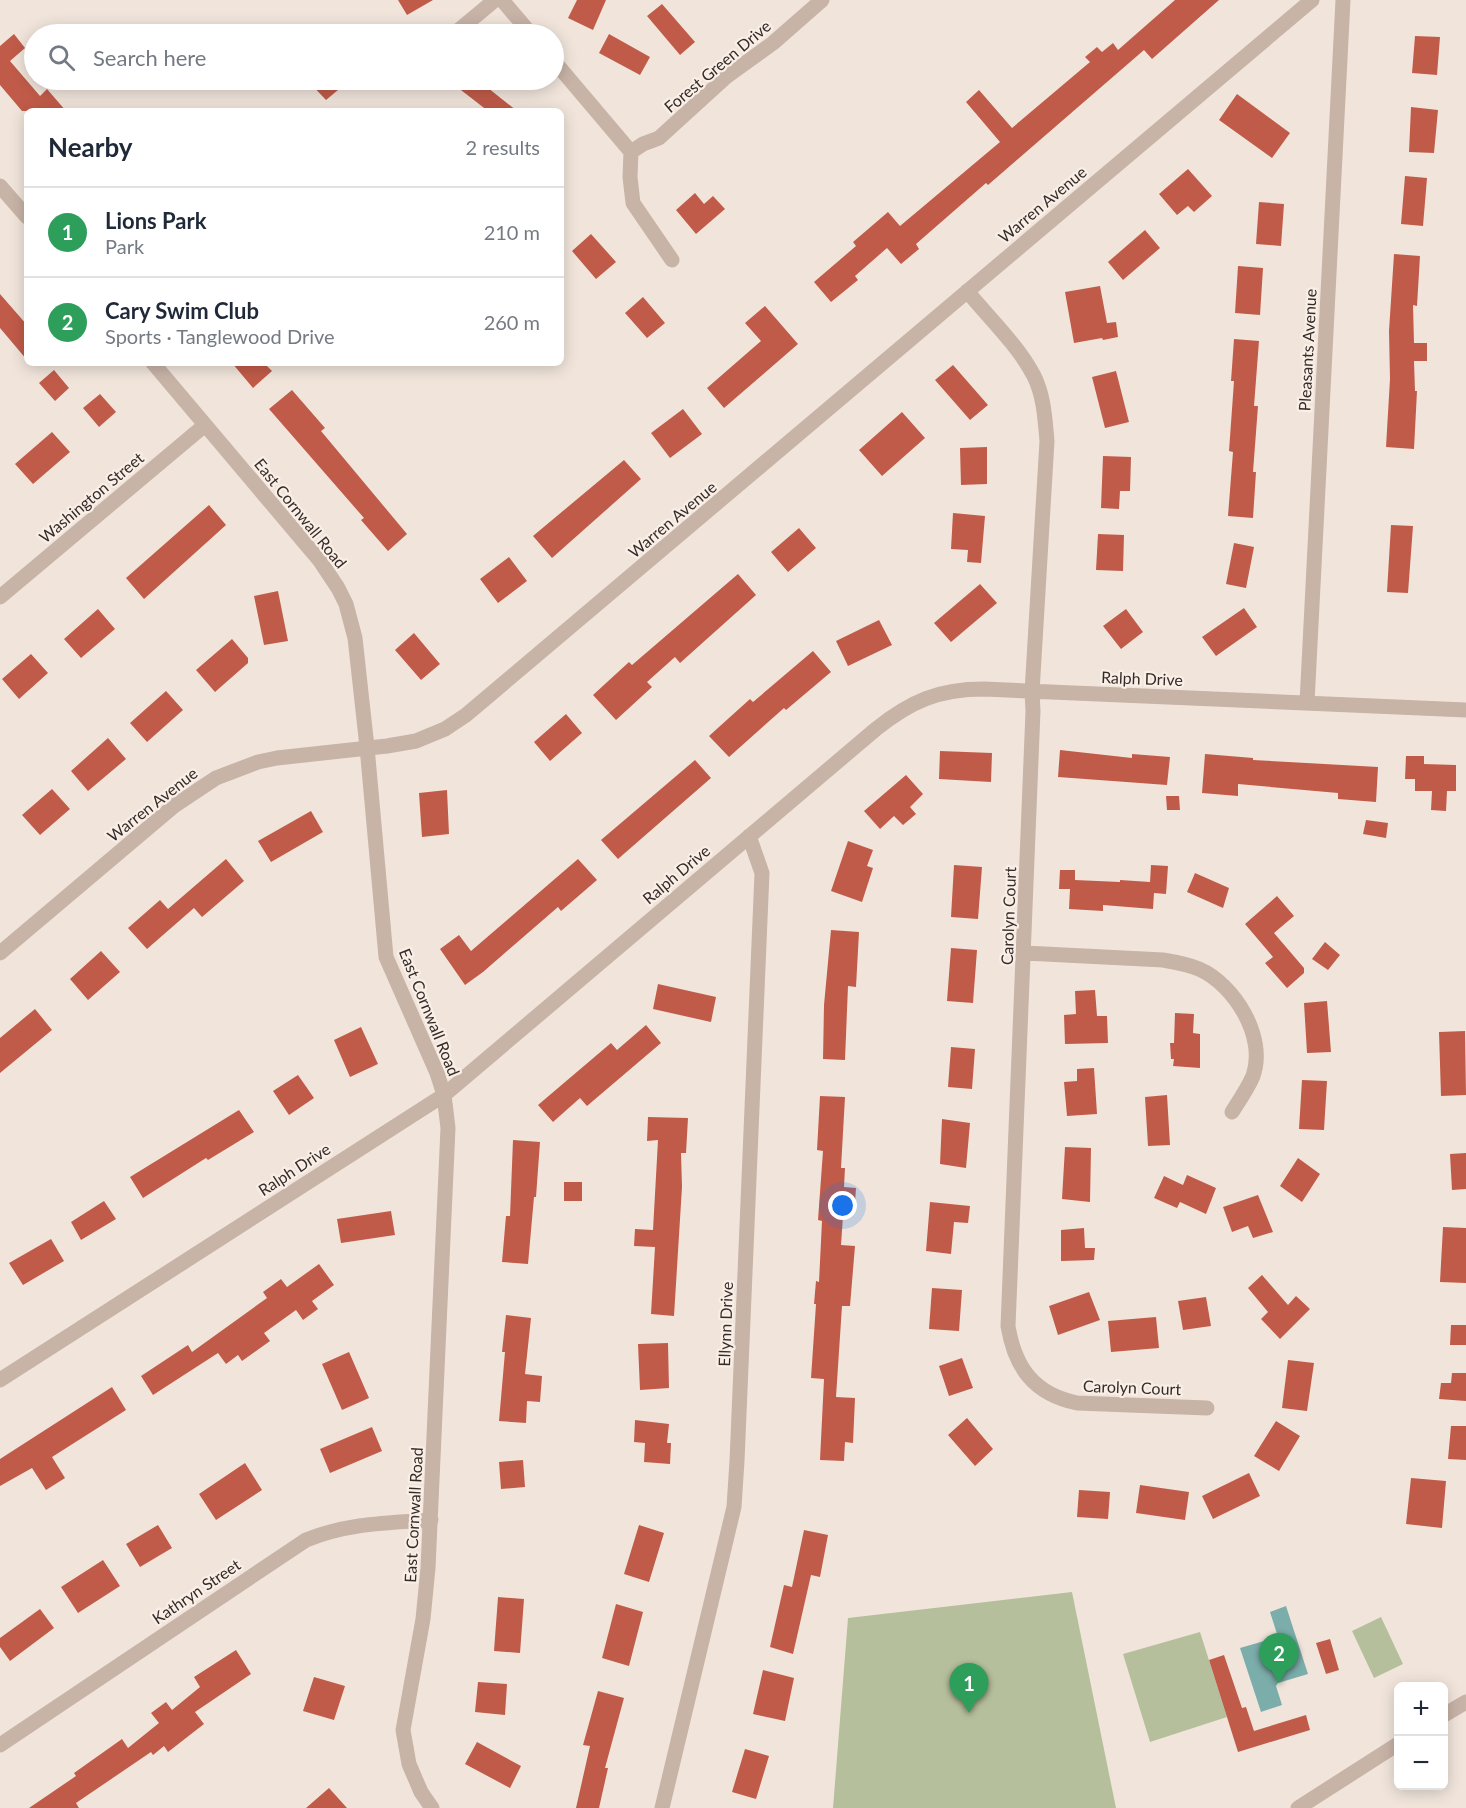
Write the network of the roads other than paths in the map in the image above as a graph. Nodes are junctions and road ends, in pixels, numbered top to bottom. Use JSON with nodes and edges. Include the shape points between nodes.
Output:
{"nodes":[{"id":1,"x":495,"y":0,"type":"edge"},
{"id":2,"x":502,"y":0,"type":"edge"},
{"id":3,"x":822,"y":0,"type":"edge"},
{"id":4,"x":1312,"y":0,"type":"edge"},
{"id":5,"x":1343,"y":0,"type":"edge"},
{"id":6,"x":466,"y":24,"type":"edge"},
{"id":7,"x":522,"y":24,"type":"edge"},
{"id":8,"x":564,"y":73,"type":"edge"},
{"id":9,"x":631,"y":152,"type":"junction"},
{"id":10,"x":0,"y":186,"type":"edge"},
{"id":11,"x":24,"y":214,"type":"edge"},
{"id":12,"x":672,"y":260,"type":"dead end"},
{"id":13,"x":967,"y":291,"type":"junction"},
{"id":14,"x":156,"y":366,"type":"edge"},
{"id":15,"x":205,"y":425,"type":"junction"},
{"id":16,"x":0,"y":597,"type":"edge"},
{"id":17,"x":1032,"y":692,"type":"junction"},
{"id":18,"x":1307,"y":703,"type":"junction"},
{"id":19,"x":1466,"y":710,"type":"edge"},
{"id":20,"x":368,"y":747,"type":"junction"},
{"id":21,"x":749,"y":836,"type":"junction"},
{"id":22,"x":0,"y":953,"type":"edge"},
{"id":23,"x":1025,"y":953,"type":"junction"},
{"id":24,"x":444,"y":1095,"type":"junction"},
{"id":25,"x":1232,"y":1112,"type":"dead end"},
{"id":26,"x":0,"y":1380,"type":"edge"},
{"id":27,"x":1207,"y":1407,"type":"dead end"},
{"id":28,"x":431,"y":1520,"type":"junction"},
{"id":29,"x":1466,"y":1702,"type":"edge"},
{"id":30,"x":1448,"y":1712,"type":"edge"},
{"id":31,"x":0,"y":1744,"type":"edge"},
{"id":32,"x":1394,"y":1747,"type":"edge"},
{"id":33,"x":427,"y":1806,"type":"edge"},
{"id":34,"x":662,"y":1808,"type":"edge"},
{"id":35,"x":1298,"y":1808,"type":"edge"}],
"edges":[{"from":1,"to":6,"type":"street"},
{"from":2,"to":7,"type":"street"},
{"from":3,"to":9,"type":"street","name":"Forest Green Drive","via":[[726,77],[659,138]]},
{"from":4,"to":13,"type":"street","name":"Warren Avenue"},
{"from":5,"to":18,"type":"street","name":"Pleasants Avenue"},
{"from":8,"to":9,"type":"street"},
{"from":9,"to":12,"type":"street","via":[[633,203]]},
{"from":10,"to":11,"type":"street"},
{"from":13,"to":17,"type":"street","name":"Carolyn Court","via":[[1022,357],[1034,377],[1045,415],[1047,441]]},
{"from":13,"to":20,"type":"street","name":"Warren Avenue","via":[[466,714],[431,736]]},
{"from":14,"to":15,"type":"street","name":"East Cornwall Road"},
{"from":15,"to":16,"type":"street","name":"Washington Street"},
{"from":15,"to":20,"type":"street","name":"East Cornwall Road","via":[[320,561],[338,588],[355,638]]},
{"from":17,"to":18,"type":"street","name":"Ralph Drive"},
{"from":17,"to":21,"type":"street","name":"Ralph Drive","via":[[965,689],[909,705]]},
{"from":17,"to":23,"type":"street","name":"Carolyn Court"},
{"from":18,"to":19,"type":"street","name":"Ralph Drive"},
{"from":20,"to":22,"type":"street","name":"Warren Avenue","via":[[277,758],[216,778],[174,806]]},
{"from":20,"to":24,"type":"street","name":"East Cornwall Road","via":[[386,957]]},
{"from":21,"to":24,"type":"street","name":"Ralph Drive"},
{"from":21,"to":34,"type":"street","name":"Ellynn Drive","via":[[762,873],[734,1507]]},
{"from":23,"to":25,"type":"street","via":[[1163,960],[1185,963],[1216,979],[1238,1001],[1254,1042],[1253,1076]]},
{"from":23,"to":27,"type":"street","name":"Carolyn Court","via":[[1008,1326],[1016,1358],[1036,1385],[1065,1400]]},
{"from":24,"to":26,"type":"street","name":"Ralph Drive"},
{"from":24,"to":28,"type":"street","name":"East Cornwall Road","via":[[448,1128]]},
{"from":28,"to":31,"type":"street","name":"Kathryn Street","via":[[353,1525],[306,1540]]},
{"from":28,"to":33,"type":"street","name":"East Cornwall Road","via":[[423,1619],[404,1730],[409,1764]]},
{"from":29,"to":30,"type":"street"},
{"from":32,"to":35,"type":"street"}]}
